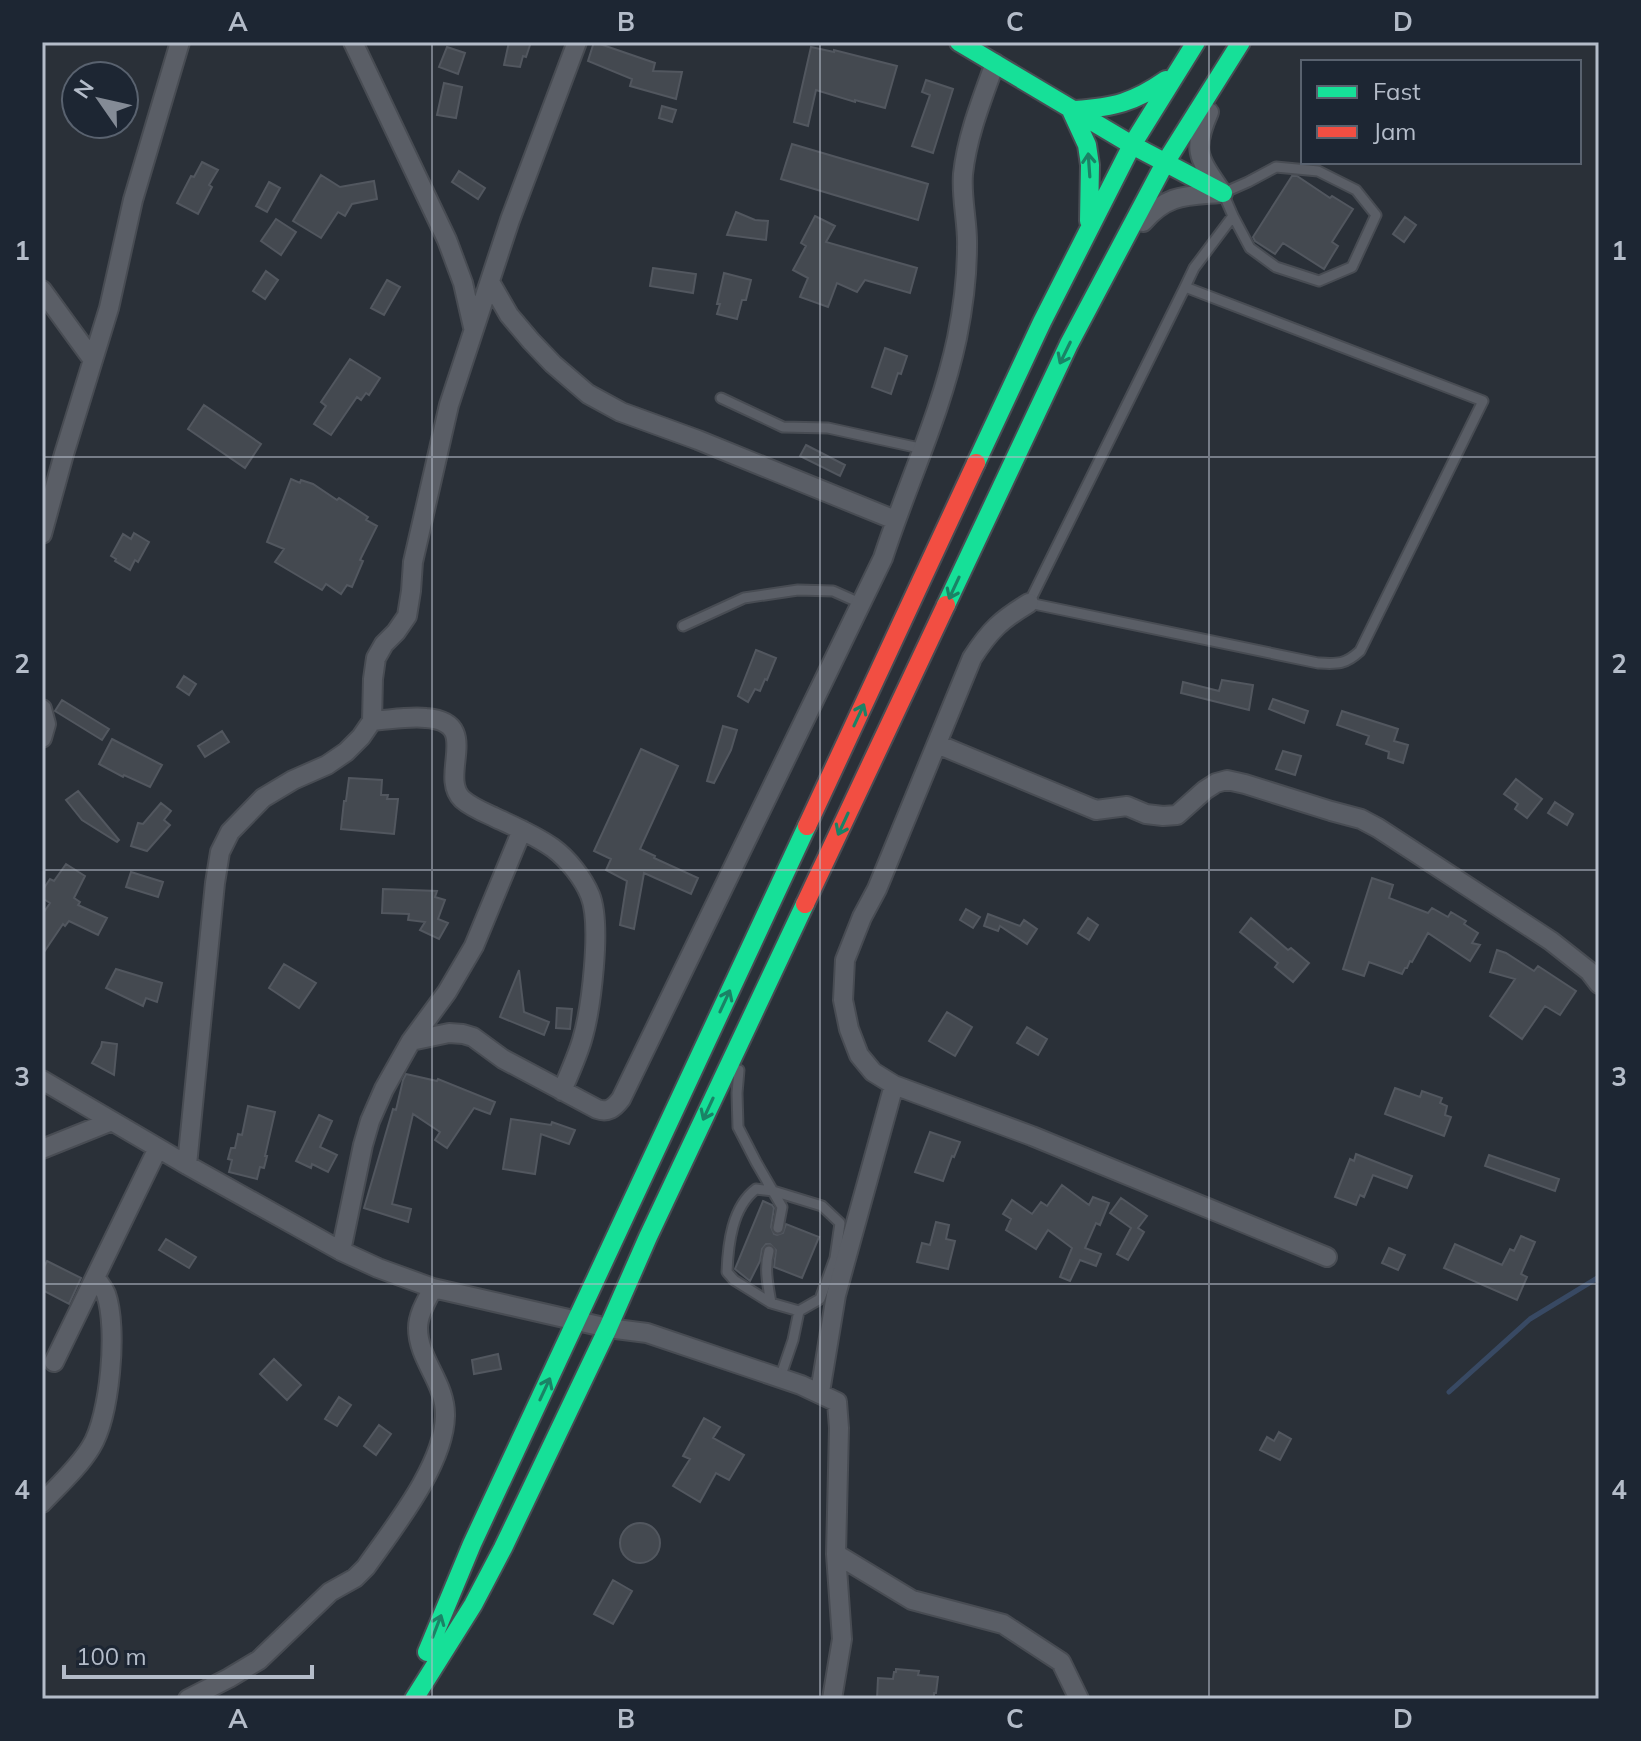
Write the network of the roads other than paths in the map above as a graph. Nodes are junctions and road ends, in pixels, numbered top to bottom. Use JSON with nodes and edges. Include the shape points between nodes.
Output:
{"nodes":[{"id":1,"x":180,"y":42,"type":"edge"},
{"id":2,"x":353,"y":42,"type":"edge"},
{"id":3,"x":577,"y":42,"type":"edge"},
{"id":4,"x":959,"y":42,"type":"edge"},
{"id":5,"x":1196,"y":42,"type":"edge"},
{"id":6,"x":1240,"y":44,"type":"edge"},
{"id":7,"x":995,"y":63,"type":"junction"},
{"id":8,"x":1175,"y":73,"type":"junction"},
{"id":9,"x":1073,"y":109,"type":"junction"},
{"id":10,"x":1132,"y":145,"type":"junction"},
{"id":11,"x":1165,"y":163,"type":"junction"},
{"id":12,"x":1223,"y":193,"type":"junction"},
{"id":13,"x":1233,"y":216,"type":"junction"},
{"id":14,"x":1088,"y":227,"type":"junction"},
{"id":15,"x":490,"y":282,"type":"junction"},
{"id":16,"x":1185,"y":287,"type":"junction"},
{"id":17,"x":42,"y":290,"type":"edge"},
{"id":18,"x":1080,"y":324,"type":"junction"},
{"id":19,"x":474,"y":330,"type":"junction"},
{"id":20,"x":93,"y":360,"type":"junction"},
{"id":21,"x":721,"y":398,"type":"dead end"},
{"id":22,"x":924,"y":449,"type":"junction"},
{"id":23,"x":895,"y":520,"type":"junction"},
{"id":24,"x":42,"y":534,"type":"edge"},
{"id":25,"x":860,"y":603,"type":"junction"},
{"id":26,"x":1029,"y":603,"type":"junction"},
{"id":27,"x":683,"y":626,"type":"dead end"},
{"id":28,"x":42,"y":709,"type":"edge"},
{"id":29,"x":372,"y":721,"type":"junction"},
{"id":30,"x":42,"y":738,"type":"edge"},
{"id":31,"x":937,"y":744,"type":"junction"},
{"id":32,"x":522,"y":830,"type":"junction"},
{"id":33,"x":1599,"y":984,"type":"edge"},
{"id":34,"x":741,"y":1039,"type":"junction"},
{"id":35,"x":411,"y":1041,"type":"junction"},
{"id":36,"x":42,"y":1080,"type":"edge"},
{"id":37,"x":894,"y":1085,"type":"junction"},
{"id":38,"x":562,"y":1091,"type":"junction"},
{"id":39,"x":112,"y":1121,"type":"junction"},
{"id":40,"x":158,"y":1148,"type":"junction"},
{"id":41,"x":42,"y":1149,"type":"edge"},
{"id":42,"x":187,"y":1165,"type":"junction"},
{"id":43,"x":773,"y":1191,"type":"junction"},
{"id":44,"x":778,"y":1228,"type":"dead end"},
{"id":45,"x":341,"y":1251,"type":"junction"},
{"id":46,"x":769,"y":1251,"type":"dead end"},
{"id":47,"x":1327,"y":1257,"type":"dead end"},
{"id":48,"x":96,"y":1278,"type":"junction"},
{"id":49,"x":433,"y":1288,"type":"junction"},
{"id":50,"x":771,"y":1303,"type":"junction"},
{"id":51,"x":799,"y":1311,"type":"junction"},
{"id":52,"x":576,"y":1321,"type":"junction"},
{"id":53,"x":608,"y":1328,"type":"junction"},
{"id":54,"x":54,"y":1362,"type":"dead end"},
{"id":55,"x":780,"y":1378,"type":"junction"},
{"id":56,"x":820,"y":1392,"type":"junction"},
{"id":57,"x":42,"y":1503,"type":"edge"},
{"id":58,"x":836,"y":1554,"type":"junction"},
{"id":59,"x":188,"y":1699,"type":"edge"},
{"id":60,"x":411,"y":1699,"type":"edge"},
{"id":61,"x":832,"y":1699,"type":"edge"},
{"id":62,"x":1079,"y":1699,"type":"edge"}],
"edges":[{"from":1,"to":20,"type":"street"},
{"from":2,"to":19,"type":"street","via":[[447,240]]},
{"from":3,"to":15,"type":"street"},
{"from":4,"to":7,"type":"main road"},
{"from":5,"to":8,"type":"main road"},
{"from":6,"to":11,"type":"main road"},
{"from":6,"to":12,"type":"street","via":[[1198,142],[1208,172]]},
{"from":7,"to":9,"type":"main road"},
{"from":7,"to":22,"type":"street","via":[[965,155],[965,287],[944,390]]},
{"from":8,"to":9,"type":"main road","via":[[1125,104]]},
{"from":8,"to":10,"type":"main road"},
{"from":9,"to":10,"type":"main road"},
{"from":14,"to":9,"type":"main road","one_way":true,"via":[[1090,165]]},
{"from":10,"to":11,"type":"main road"},
{"from":10,"to":14,"type":"main road"},
{"from":11,"to":12,"type":"main road"},
{"from":11,"to":18,"type":"main road"},
{"from":12,"to":13,"type":"lane"},
{"from":12,"to":13,"type":"lane","via":[[1276,167],[1318,171],[1356,190],[1376,215],[1352,267],[1319,281],[1276,267],[1250,248]]},
{"from":12,"to":18,"type":"street","via":[[1180,196],[1144,219]]},
{"from":13,"to":16,"type":"lane"},
{"from":52,"to":14,"type":"main road","one_way":true},
{"from":15,"to":19,"type":"street"},
{"from":15,"to":23,"type":"street","via":[[531,341],[588,394],[621,412]]},
{"from":16,"to":26,"type":"lane"},
{"from":16,"to":26,"type":"lane","via":[[1483,401],[1351,660],[1318,663]]},
{"from":17,"to":20,"type":"street"},
{"from":18,"to":34,"type":"main road","one_way":true},
{"from":19,"to":29,"type":"street","via":[[434,464],[407,616],[376,658]]},
{"from":20,"to":24,"type":"street"},
{"from":21,"to":22,"type":"lane","via":[[783,427],[828,428]]},
{"from":22,"to":23,"type":"street"},
{"from":23,"to":25,"type":"street"},
{"from":25,"to":27,"type":"lane","via":[[833,591],[798,590],[744,598]]},
{"from":25,"to":38,"type":"street","via":[[621,1099],[602,1111]]},
{"from":26,"to":31,"type":"street","via":[[988,634],[972,658]]},
{"from":28,"to":30,"type":"street"},
{"from":29,"to":32,"type":"street","via":[[443,721],[452,728],[459,749],[454,787],[460,797]]},
{"from":29,"to":42,"type":"street","via":[[346,752],[263,798],[230,832],[220,852]]},
{"from":31,"to":33,"type":"street","via":[[1096,810],[1127,806],[1146,814],[1177,815],[1205,790],[1227,780],[1361,819],[1551,941]]},
{"from":31,"to":37,"type":"street","via":[[845,960],[843,1000],[859,1055]]},
{"from":32,"to":35,"type":"street","via":[[474,946]]},
{"from":32,"to":38,"type":"street","via":[[565,859],[591,897],[594,915],[586,1024]]},
{"from":34,"to":43,"type":"lane","via":[[738,1127]]},
{"from":34,"to":53,"type":"main road","one_way":true},
{"from":35,"to":38,"type":"street","via":[[449,1033],[473,1037]]},
{"from":35,"to":45,"type":"street","via":[[370,1121]]},
{"from":36,"to":39,"type":"street"},
{"from":37,"to":47,"type":"street"},
{"from":37,"to":56,"type":"street","via":[[836,1295]]},
{"from":39,"to":40,"type":"street"},
{"from":39,"to":41,"type":"street"},
{"from":40,"to":42,"type":"street"},
{"from":40,"to":48,"type":"street"},
{"from":42,"to":45,"type":"street"},
{"from":43,"to":44,"type":"lane","via":[[782,1207]]},
{"from":43,"to":50,"type":"lane","via":[[756,1189],[746,1196],[727,1258],[727,1272],[734,1280]]},
{"from":43,"to":51,"type":"lane","via":[[822,1206],[840,1223],[835,1258],[820,1299]]},
{"from":45,"to":49,"type":"street"},
{"from":46,"to":50,"type":"lane"},
{"from":48,"to":54,"type":"street"},
{"from":48,"to":57,"type":"street","via":[[106,1294],[112,1323],[105,1406],[90,1449]]},
{"from":49,"to":52,"type":"street"},
{"from":49,"to":59,"type":"street","via":[[418,1327],[446,1414],[436,1455],[418,1489],[360,1574],[330,1592],[248,1668]]},
{"from":50,"to":51,"type":"lane"},
{"from":51,"to":55,"type":"lane"},
{"from":52,"to":53,"type":"street"},
{"from":60,"to":52,"type":"main road","one_way":true,"via":[[447,1601]]},
{"from":53,"to":55,"type":"street","via":[[647,1333]]},
{"from":53,"to":60,"type":"main road","via":[[473,1605]]},
{"from":55,"to":56,"type":"street"},
{"from":56,"to":58,"type":"street","via":[[837,1402],[839,1413]]},
{"from":58,"to":61,"type":"street","via":[[842,1639]]},
{"from":58,"to":62,"type":"street","via":[[912,1600],[1003,1624],[1061,1662]]}]}
